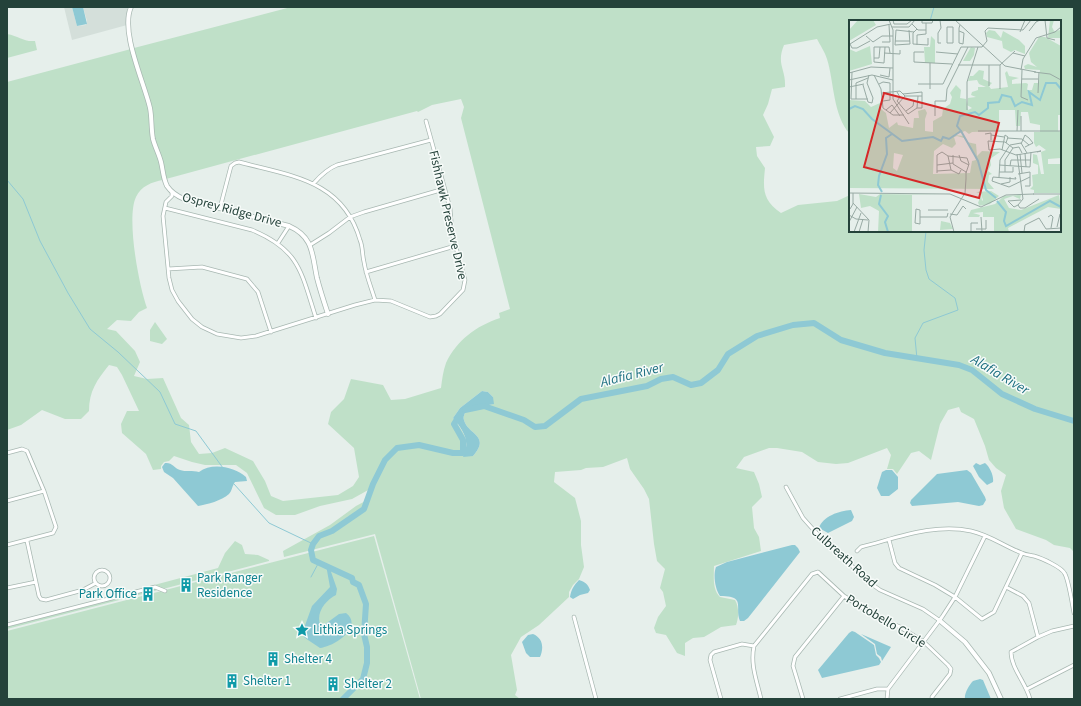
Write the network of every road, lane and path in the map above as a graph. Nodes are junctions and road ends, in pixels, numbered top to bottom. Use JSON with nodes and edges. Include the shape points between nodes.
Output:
{"nodes":[{"id":1,"x":129,"y":9,"type":"edge"},
{"id":2,"x":426,"y":121,"type":"dead end"},
{"id":3,"x":431,"y":140,"type":"junction"},
{"id":4,"x":314,"y":183,"type":"junction"},
{"id":5,"x":444,"y":189,"type":"junction"},
{"id":6,"x":172,"y":192,"type":"junction"},
{"id":7,"x":165,"y":208,"type":"junction"},
{"id":8,"x":220,"y":208,"type":"junction"},
{"id":9,"x":350,"y":217,"type":"junction"},
{"id":10,"x":289,"y":226,"type":"junction"},
{"id":11,"x":278,"y":243,"type":"junction"},
{"id":12,"x":310,"y":245,"type":"junction"},
{"id":13,"x":456,"y":246,"type":"junction"},
{"id":14,"x":168,"y":269,"type":"junction"},
{"id":15,"x":366,"y":272,"type":"junction"},
{"id":16,"x":375,"y":300,"type":"junction"},
{"id":17,"x":328,"y":314,"type":"junction"},
{"id":18,"x":316,"y":318,"type":"junction"},
{"id":19,"x":271,"y":332,"type":"junction"},
{"id":20,"x":7,"y":453,"type":"edge"},
{"id":21,"x":786,"y":487,"type":"dead end"},
{"id":22,"x":44,"y":491,"type":"junction"},
{"id":23,"x":7,"y":501,"type":"edge"},
{"id":24,"x":985,"y":536,"type":"junction"},
{"id":25,"x":888,"y":540,"type":"junction"},
{"id":26,"x":27,"y":541,"type":"junction"},
{"id":27,"x":7,"y":545,"type":"edge"},
{"id":28,"x":858,"y":551,"type":"dead end"},
{"id":29,"x":1022,"y":553,"type":"junction"},
{"id":30,"x":36,"y":582,"type":"junction"},
{"id":31,"x":96,"y":582,"type":"junction"},
{"id":32,"x":1006,"y":587,"type":"junction"},
{"id":33,"x":7,"y":588,"type":"edge"},
{"id":34,"x":165,"y":591,"type":"dead end"},
{"id":35,"x":844,"y":596,"type":"junction"},
{"id":36,"x":955,"y":597,"type":"junction"},
{"id":37,"x":1074,"y":613,"type":"edge"},
{"id":38,"x":574,"y":617,"type":"dead end"},
{"id":39,"x":940,"y":620,"type":"junction"},
{"id":40,"x":7,"y":625,"type":"edge"},
{"id":41,"x":1074,"y":626,"type":"edge"},
{"id":42,"x":1038,"y":637,"type":"junction"},
{"id":43,"x":924,"y":642,"type":"junction"},
{"id":44,"x":754,"y":646,"type":"junction"},
{"id":45,"x":1074,"y":666,"type":"edge"},
{"id":46,"x":888,"y":689,"type":"junction"},
{"id":47,"x":1027,"y":689,"type":"junction"},
{"id":48,"x":596,"y":699,"type":"edge"},
{"id":49,"x":720,"y":699,"type":"edge"},
{"id":50,"x":761,"y":699,"type":"edge"},
{"id":51,"x":803,"y":699,"type":"edge"},
{"id":52,"x":840,"y":699,"type":"edge"},
{"id":53,"x":887,"y":699,"type":"edge"},
{"id":54,"x":932,"y":699,"type":"edge"},
{"id":55,"x":1001,"y":699,"type":"edge"},
{"id":56,"x":1030,"y":699,"type":"edge"}],
"edges":[{"from":1,"to":6,"type":"street","name":"Osprey Ridge Drive","via":[[130,40],[150,110],[153,138],[162,162],[163,175]]},
{"from":2,"to":3,"type":"street","name":"Fishhawk Preserve Drive"},
{"from":3,"to":4,"type":"street","name":"Fishhawk Preserve Drive","via":[[337,165],[328,169]]},
{"from":3,"to":5,"type":"street","name":"Fishhawk Preserve Drive"},
{"from":4,"to":8,"type":"street","via":[[235,163]]},
{"from":4,"to":9,"type":"street","via":[[334,196]]},
{"from":5,"to":9,"type":"street"},
{"from":5,"to":13,"type":"street","name":"Fishhawk Preserve Drive"},
{"from":6,"to":7,"type":"street","name":"Fishhawk Preserve Drive"},
{"from":6,"to":8,"type":"street","name":"Osprey Ridge Drive","via":[[184,199]]},
{"from":7,"to":11,"type":"street","via":[[252,230]]},
{"from":7,"to":14,"type":"street","name":"Fishhawk Preserve Drive","via":[[163,216]]},
{"from":8,"to":10,"type":"street","name":"Osprey Ridge Drive"},
{"from":9,"to":12,"type":"street"},
{"from":9,"to":15,"type":"street","via":[[361,241]]},
{"from":10,"to":11,"type":"street"},
{"from":10,"to":12,"type":"street","name":"Osprey Ridge Drive","via":[[301,233]]},
{"from":11,"to":18,"type":"street","via":[[297,264]]},
{"from":12,"to":17,"type":"street","name":"Osprey Ridge Drive"},
{"from":13,"to":15,"type":"street"},
{"from":13,"to":16,"type":"street","name":"Fishhawk Preserve Drive","via":[[465,280],[464,287],[440,314],[430,317],[391,301]]},
{"from":14,"to":19,"type":"street","via":[[202,267],[247,279],[258,292]]},
{"from":14,"to":19,"type":"street","name":"Fishhawk Preserve Drive","via":[[172,290],[178,301],[188,315],[202,327],[217,334],[241,338]]},
{"from":15,"to":16,"type":"street"},
{"from":16,"to":17,"type":"street","name":"Fishhawk Preserve Drive"},
{"from":17,"to":18,"type":"street","name":"Fishhawk Preserve Drive"},
{"from":18,"to":19,"type":"street","name":"Fishhawk Preserve Drive"},
{"from":20,"to":22,"type":"street","via":[[22,449],[27,451]]},
{"from":21,"to":39,"type":"street","name":"Culbreath Road","via":[[810,527],[866,579],[880,590]]},
{"from":22,"to":23,"type":"street"},
{"from":22,"to":26,"type":"street","via":[[56,527],[53,533]]},
{"from":24,"to":25,"type":"street","via":[[961,530],[938,529]]},
{"from":24,"to":29,"type":"street"},
{"from":24,"to":36,"type":"street"},
{"from":25,"to":28,"type":"street","via":[[860,547]]},
{"from":25,"to":36,"type":"street","via":[[899,568]]},
{"from":26,"to":27,"type":"street"},
{"from":26,"to":30,"type":"street"},
{"from":29,"to":32,"type":"street"},
{"from":29,"to":37,"type":"street","via":[[1060,568],[1065,574]]},
{"from":30,"to":31,"type":"street","via":[[39,596],[46,600],[83,590]]},
{"from":30,"to":33,"type":"street"},
{"from":31,"to":31,"type":"street","via":[[101,586],[106,584],[108,573],[102,570],[97,572],[94,578]]},
{"from":32,"to":36,"type":"street","via":[[994,612],[982,619]]},
{"from":32,"to":42,"type":"street","via":[[1023,596],[1029,603]]},
{"from":34,"to":40,"type":"street","via":[[155,587]]},
{"from":35,"to":43,"type":"street","name":"Portobello Circle"},
{"from":35,"to":44,"type":"street","name":"Portobello Circle","via":[[818,572],[812,574]]},
{"from":35,"to":51,"type":"street","via":[[795,657],[793,666]]},
{"from":36,"to":39,"type":"street"},
{"from":38,"to":48,"type":"street"},
{"from":39,"to":43,"type":"street"},
{"from":39,"to":55,"type":"street","name":"Culbreath Road","via":[[965,642],[988,673]]},
{"from":41,"to":42,"type":"street"},
{"from":42,"to":47,"type":"street","via":[[1011,652],[1011,659]]},
{"from":43,"to":46,"type":"street"},
{"from":43,"to":54,"type":"street","name":"Portobello Circle","via":[[951,669]]},
{"from":44,"to":49,"type":"street","via":[[742,644],[711,655]]},
{"from":44,"to":50,"type":"street","via":[[752,664]]},
{"from":45,"to":47,"type":"street"},
{"from":46,"to":52,"type":"street","via":[[877,689]]},
{"from":46,"to":53,"type":"street"},
{"from":47,"to":56,"type":"street"}]}
